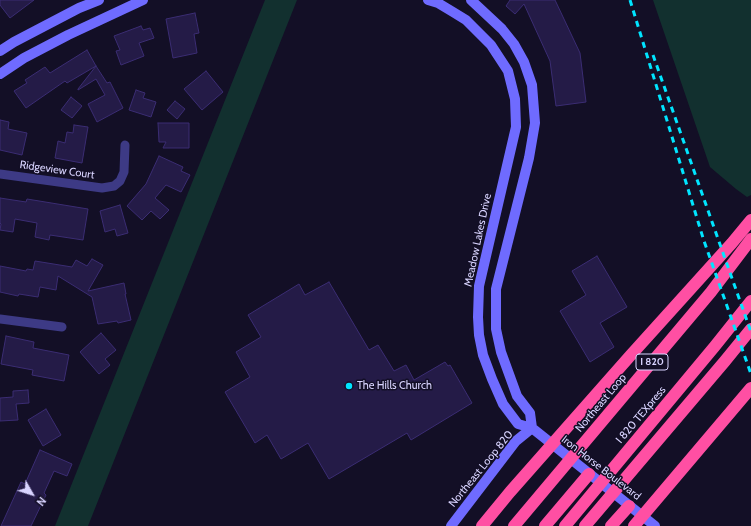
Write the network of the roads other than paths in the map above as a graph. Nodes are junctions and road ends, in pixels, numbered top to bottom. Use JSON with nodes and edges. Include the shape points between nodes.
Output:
{"nodes":[{"id":1,"x":98,"y":0,"type":"edge"},
{"id":2,"x":143,"y":0,"type":"edge"},
{"id":3,"x":428,"y":0,"type":"edge"},
{"id":4,"x":471,"y":0,"type":"edge"},
{"id":5,"x":0,"y":52,"type":"edge"},
{"id":6,"x":0,"y":74,"type":"edge"},
{"id":7,"x":125,"y":145,"type":"dead end"},
{"id":8,"x":0,"y":174,"type":"edge"},
{"id":9,"x":751,"y":220,"type":"edge"},
{"id":10,"x":751,"y":239,"type":"edge"},
{"id":11,"x":751,"y":301,"type":"edge"},
{"id":12,"x":0,"y":319,"type":"edge"},
{"id":13,"x":62,"y":327,"type":"dead end"},
{"id":14,"x":751,"y":329,"type":"edge"},
{"id":15,"x":751,"y":388,"type":"edge"},
{"id":16,"x":532,"y":428,"type":"junction"},
{"id":17,"x":589,"y":474,"type":"junction"},
{"id":18,"x":629,"y":506,"type":"junction"},
{"id":19,"x":451,"y":526,"type":"edge"},
{"id":20,"x":482,"y":526,"type":"edge"},
{"id":21,"x":514,"y":526,"type":"edge"},
{"id":22,"x":545,"y":526,"type":"edge"},
{"id":23,"x":565,"y":526,"type":"edge"},
{"id":24,"x":585,"y":526,"type":"edge"},
{"id":25,"x":611,"y":526,"type":"edge"},
{"id":26,"x":634,"y":526,"type":"edge"},
{"id":27,"x":655,"y":526,"type":"edge"}],
"edges":[{"from":1,"to":5,"type":"street","via":[[78,8]]},
{"from":2,"to":6,"type":"street","via":[[68,35]]},
{"from":3,"to":16,"type":"street","name":"Meadow Lakes Drive","via":[[438,3],[466,20],[491,45],[508,71],[515,99],[516,127],[479,286],[478,317],[483,355],[503,404],[518,424]]},
{"from":4,"to":16,"type":"street","via":[[514,44],[524,62],[532,86],[535,123],[529,158],[496,289],[496,329],[501,352],[517,396],[530,414]]},
{"from":7,"to":8,"type":"street","name":"Ridgeview Court","via":[[124,172],[114,186],[102,188]]},
{"from":9,"to":20,"type":"highway"},
{"from":10,"to":21,"type":"highway","name":"Northeast Loop","number":"I 820","via":[[710,292]]},
{"from":11,"to":23,"type":"highway","name":"I 820 TEXpress"},
{"from":12,"to":13,"type":"street"},
{"from":14,"to":24,"type":"highway"},
{"from":15,"to":26,"type":"highway"},
{"from":16,"to":17,"type":"street","name":"Iron Horse Boulevard"},
{"from":16,"to":19,"type":"street","name":"Northeast Loop 820","via":[[516,441]]},
{"from":17,"to":18,"type":"street","name":"Iron Horse Boulevard"},
{"from":17,"to":22,"type":"highway"},
{"from":18,"to":25,"type":"highway"},
{"from":18,"to":27,"type":"street","name":"Iron Horse Boulevard"}]}
